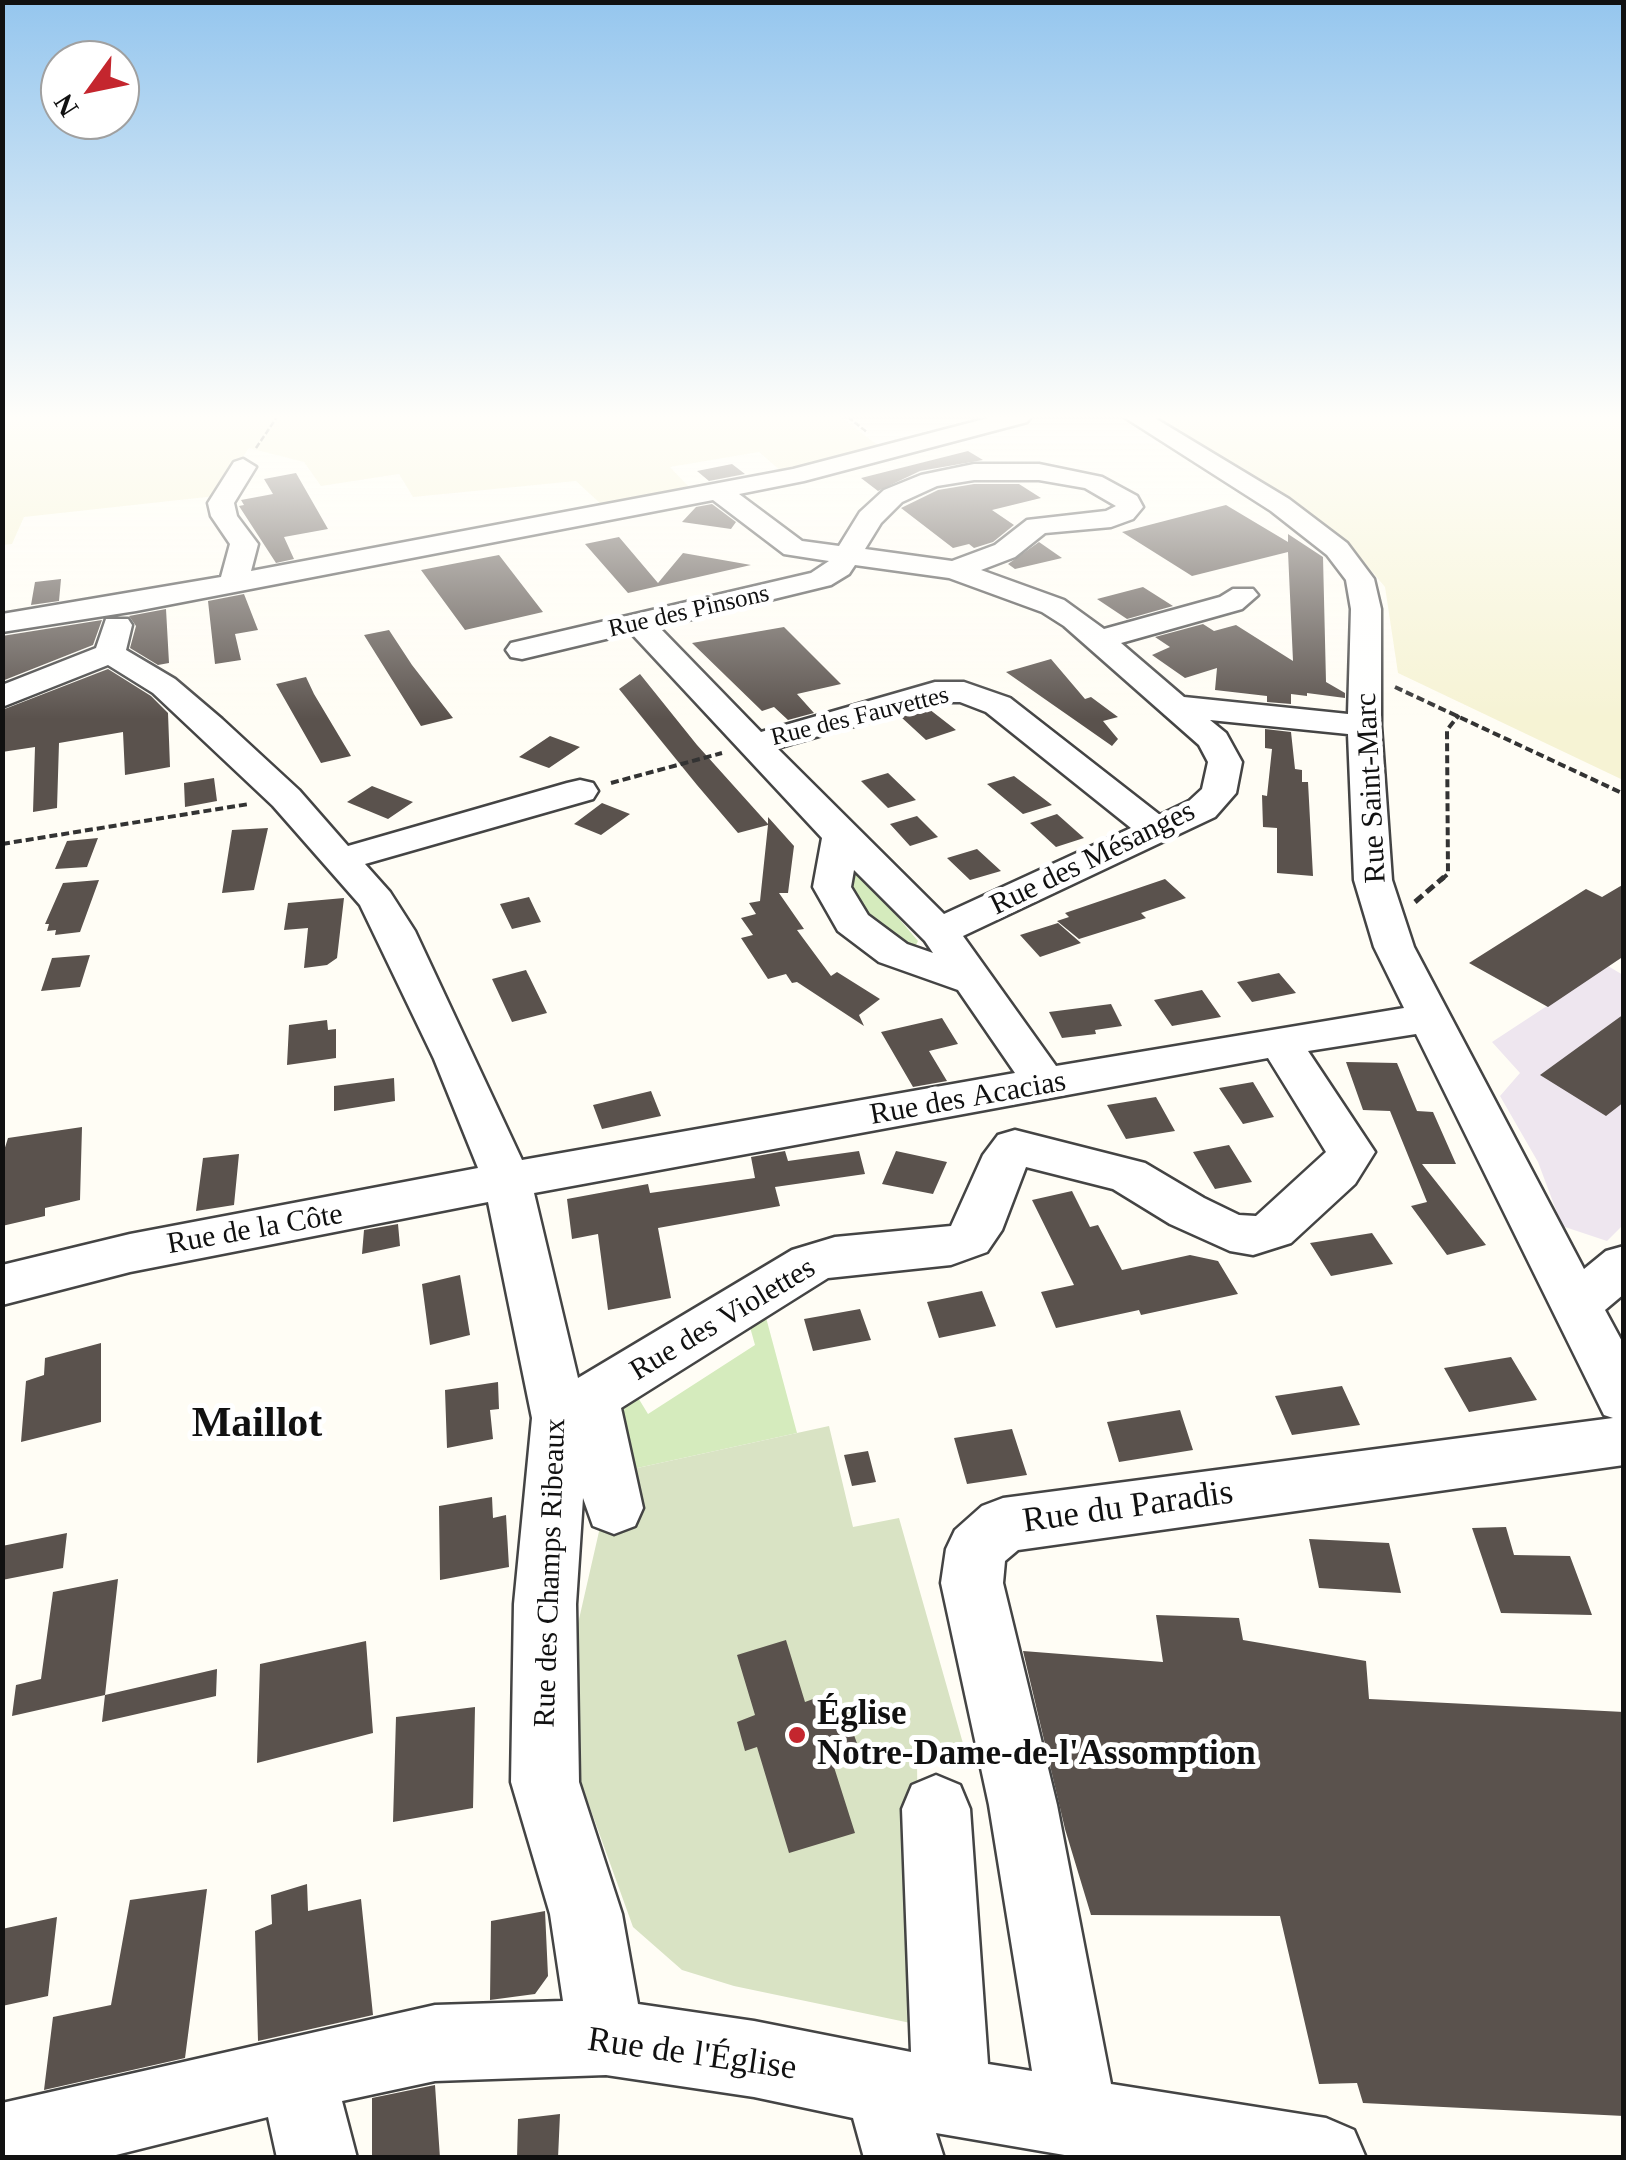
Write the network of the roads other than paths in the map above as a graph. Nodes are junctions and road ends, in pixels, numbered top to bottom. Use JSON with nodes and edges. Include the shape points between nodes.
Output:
{"nodes":[{"id":1,"x":225,"y":518,"type":"edge"},
{"id":2,"x":577,"y":518,"type":"edge"},
{"id":3,"x":752,"y":518,"type":"edge"},
{"id":4,"x":870,"y":518,"type":"edge"},
{"id":5,"x":1114,"y":518,"type":"edge"},
{"id":6,"x":1297,"y":518,"type":"edge"},
{"id":7,"x":846,"y":556,"type":"junction"},
{"id":8,"x":954,"y":570,"type":"junction"},
{"id":9,"x":234,"y":583,"type":"junction"},
{"id":10,"x":1244,"y":594,"type":"dead end"},
{"id":11,"x":123,"y":604,"type":"junction"},
{"id":12,"x":2,"y":622,"type":"edge"},
{"id":13,"x":639,"y":624,"type":"junction"},
{"id":14,"x":1100,"y":640,"type":"junction"},
{"id":15,"x":522,"y":650,"type":"dead end"},
{"id":16,"x":110,"y":653,"type":"junction"},
{"id":17,"x":2,"y":696,"type":"edge"},
{"id":18,"x":1177,"y":706,"type":"junction"},
{"id":19,"x":1364,"y":726,"type":"junction"},
{"id":20,"x":755,"y":744,"type":"junction"},
{"id":21,"x":580,"y":792,"type":"road end"},
{"id":22,"x":1158,"y":831,"type":"junction"},
{"id":23,"x":842,"y":836,"type":"junction"},
{"id":24,"x":343,"y":859,"type":"junction"},
{"id":25,"x":938,"y":932,"type":"junction"},
{"id":26,"x":972,"y":980,"type":"junction"},
{"id":27,"x":1428,"y":1018,"type":"junction"},
{"id":28,"x":1279,"y":1041,"type":"junction"},
{"id":29,"x":1046,"y":1085,"type":"junction"},
{"id":30,"x":990,"y":1096,"type":"junction"},
{"id":31,"x":1015,"y":1146,"type":"junction"},
{"id":32,"x":508,"y":1183,"type":"junction"},
{"id":33,"x":1624,"y":1265,"type":"edge"},
{"id":34,"x":2,"y":1285,"type":"edge"},
{"id":35,"x":1577,"y":1302,"type":"junction"},
{"id":36,"x":1624,"y":1400,"type":"edge"},
{"id":37,"x":576,"y":1410,"type":"junction"},
{"id":38,"x":1624,"y":1441,"type":"edge"},
{"id":39,"x":614,"y":1508,"type":"dead end"},
{"id":40,"x":936,"y":1809,"type":"dead end"},
{"id":41,"x":606,"y":2038,"type":"junction"},
{"id":42,"x":296,"y":2072,"type":"junction"},
{"id":43,"x":917,"y":2090,"type":"junction"},
{"id":44,"x":1078,"y":2115,"type":"junction"},
{"id":45,"x":2,"y":2143,"type":"edge"},
{"id":46,"x":317,"y":2158,"type":"edge"},
{"id":47,"x":904,"y":2158,"type":"edge"},
{"id":48,"x":1326,"y":2158,"type":"edge"}],
"edges":[{"from":1,"to":9,"type":"street","via":[[244,544]]},
{"from":2,"to":9,"type":"street"},
{"from":3,"to":7,"type":"street","name":"Rue des Mésanges","via":[[794,548]]},
{"from":4,"to":7,"type":"street"},
{"from":5,"to":8,"type":"street","via":[[1037,526],[1006,551]]},
{"from":6,"to":19,"type":"street","name":"Rue Saint-Marc","via":[[1337,549],[1360,579],[1366,609]]},
{"from":7,"to":8,"type":"street","name":"Rue des Mésanges"},
{"from":7,"to":13,"type":"street","name":"Rue des Pinsons","via":[[821,579]]},
{"from":8,"to":14,"type":"street","name":"Rue des Mésanges","via":[[1053,606]]},
{"from":9,"to":11,"type":"street"},
{"from":10,"to":14,"type":"street"},
{"from":11,"to":12,"type":"street"},
{"from":11,"to":16,"type":"street"},
{"from":13,"to":15,"type":"street","name":"Rue des Pinsons"},
{"from":13,"to":20,"type":"street"},
{"from":14,"to":18,"type":"street","name":"Rue des Mésanges"},
{"from":16,"to":17,"type":"street"},
{"from":16,"to":24,"type":"street","name":"Rue des Champs Ribeaux","via":[[164,686]]},
{"from":18,"to":19,"type":"street"},
{"from":18,"to":22,"type":"street","name":"Rue des Mésanges","via":[[1214,740],[1224,777],[1202,809]]},
{"from":19,"to":27,"type":"street","name":"Rue Saint-Marc","via":[[1373,880],[1394,947]]},
{"from":20,"to":22,"type":"street","name":"Rue des Fauvettes","via":[[935,692],[964,692],[998,705]]},
{"from":20,"to":23,"type":"street"},
{"from":21,"to":24,"type":"street"},
{"from":22,"to":25,"type":"street","name":"Rue des Mésanges"},
{"from":23,"to":25,"type":"street"},
{"from":23,"to":26,"type":"street","via":[[832,887],[852,922],[892,953]]},
{"from":24,"to":32,"type":"street","name":"Rue des Champs Ribeaux","via":[[396,931]]},
{"from":25,"to":26,"type":"street"},
{"from":26,"to":29,"type":"street"},
{"from":27,"to":28,"type":"street","name":"Rue des Acacias"},
{"from":27,"to":35,"type":"street","name":"Rue Saint-Marc","via":[[1497,1118]]},
{"from":28,"to":29,"type":"street","name":"Rue des Acacias"},
{"from":28,"to":31,"type":"street","via":[[1350,1152],[1338,1172],[1274,1230],[1253,1236],[1230,1232],[1128,1175]]},
{"from":29,"to":30,"type":"street","name":"Rue des Acacias"},
{"from":30,"to":31,"type":"street"},
{"from":30,"to":32,"type":"street","name":"Rue des Acacias"},
{"from":31,"to":37,"type":"street","name":"Rue des Violettes","via":[[970,1238],[810,1264]]},
{"from":32,"to":34,"type":"street","name":"Rue de la Côte","via":[[130,1253]]},
{"from":32,"to":37,"type":"street","name":"Rue des Champs Ribeaux"},
{"from":33,"to":35,"type":"street"},
{"from":35,"to":36,"type":"street","name":"Rue Saint-Marc"},
{"from":37,"to":39,"type":"street"},
{"from":37,"to":41,"type":"street","name":"Rue des Champs Ribeaux","via":[[546,1604],[544,1782],[586,1914]]},
{"from":38,"to":44,"type":"street","name":"Rue du Paradis","via":[[1002,1526],[976,1549],[972,1583],[1023,1805]]},
{"from":40,"to":43,"type":"street"},
{"from":41,"to":42,"type":"street","name":"Rue de l'Église","via":[[435,2043]]},
{"from":41,"to":43,"type":"street","name":"Rue de l'Église"},
{"from":42,"to":45,"type":"street","name":"Rue de l'Église"},
{"from":42,"to":46,"type":"street"},
{"from":43,"to":44,"type":"street","name":"Rue de l'Église"},
{"from":43,"to":47,"type":"street"},
{"from":44,"to":48,"type":"street","name":"Rue de l'Église"}]}
